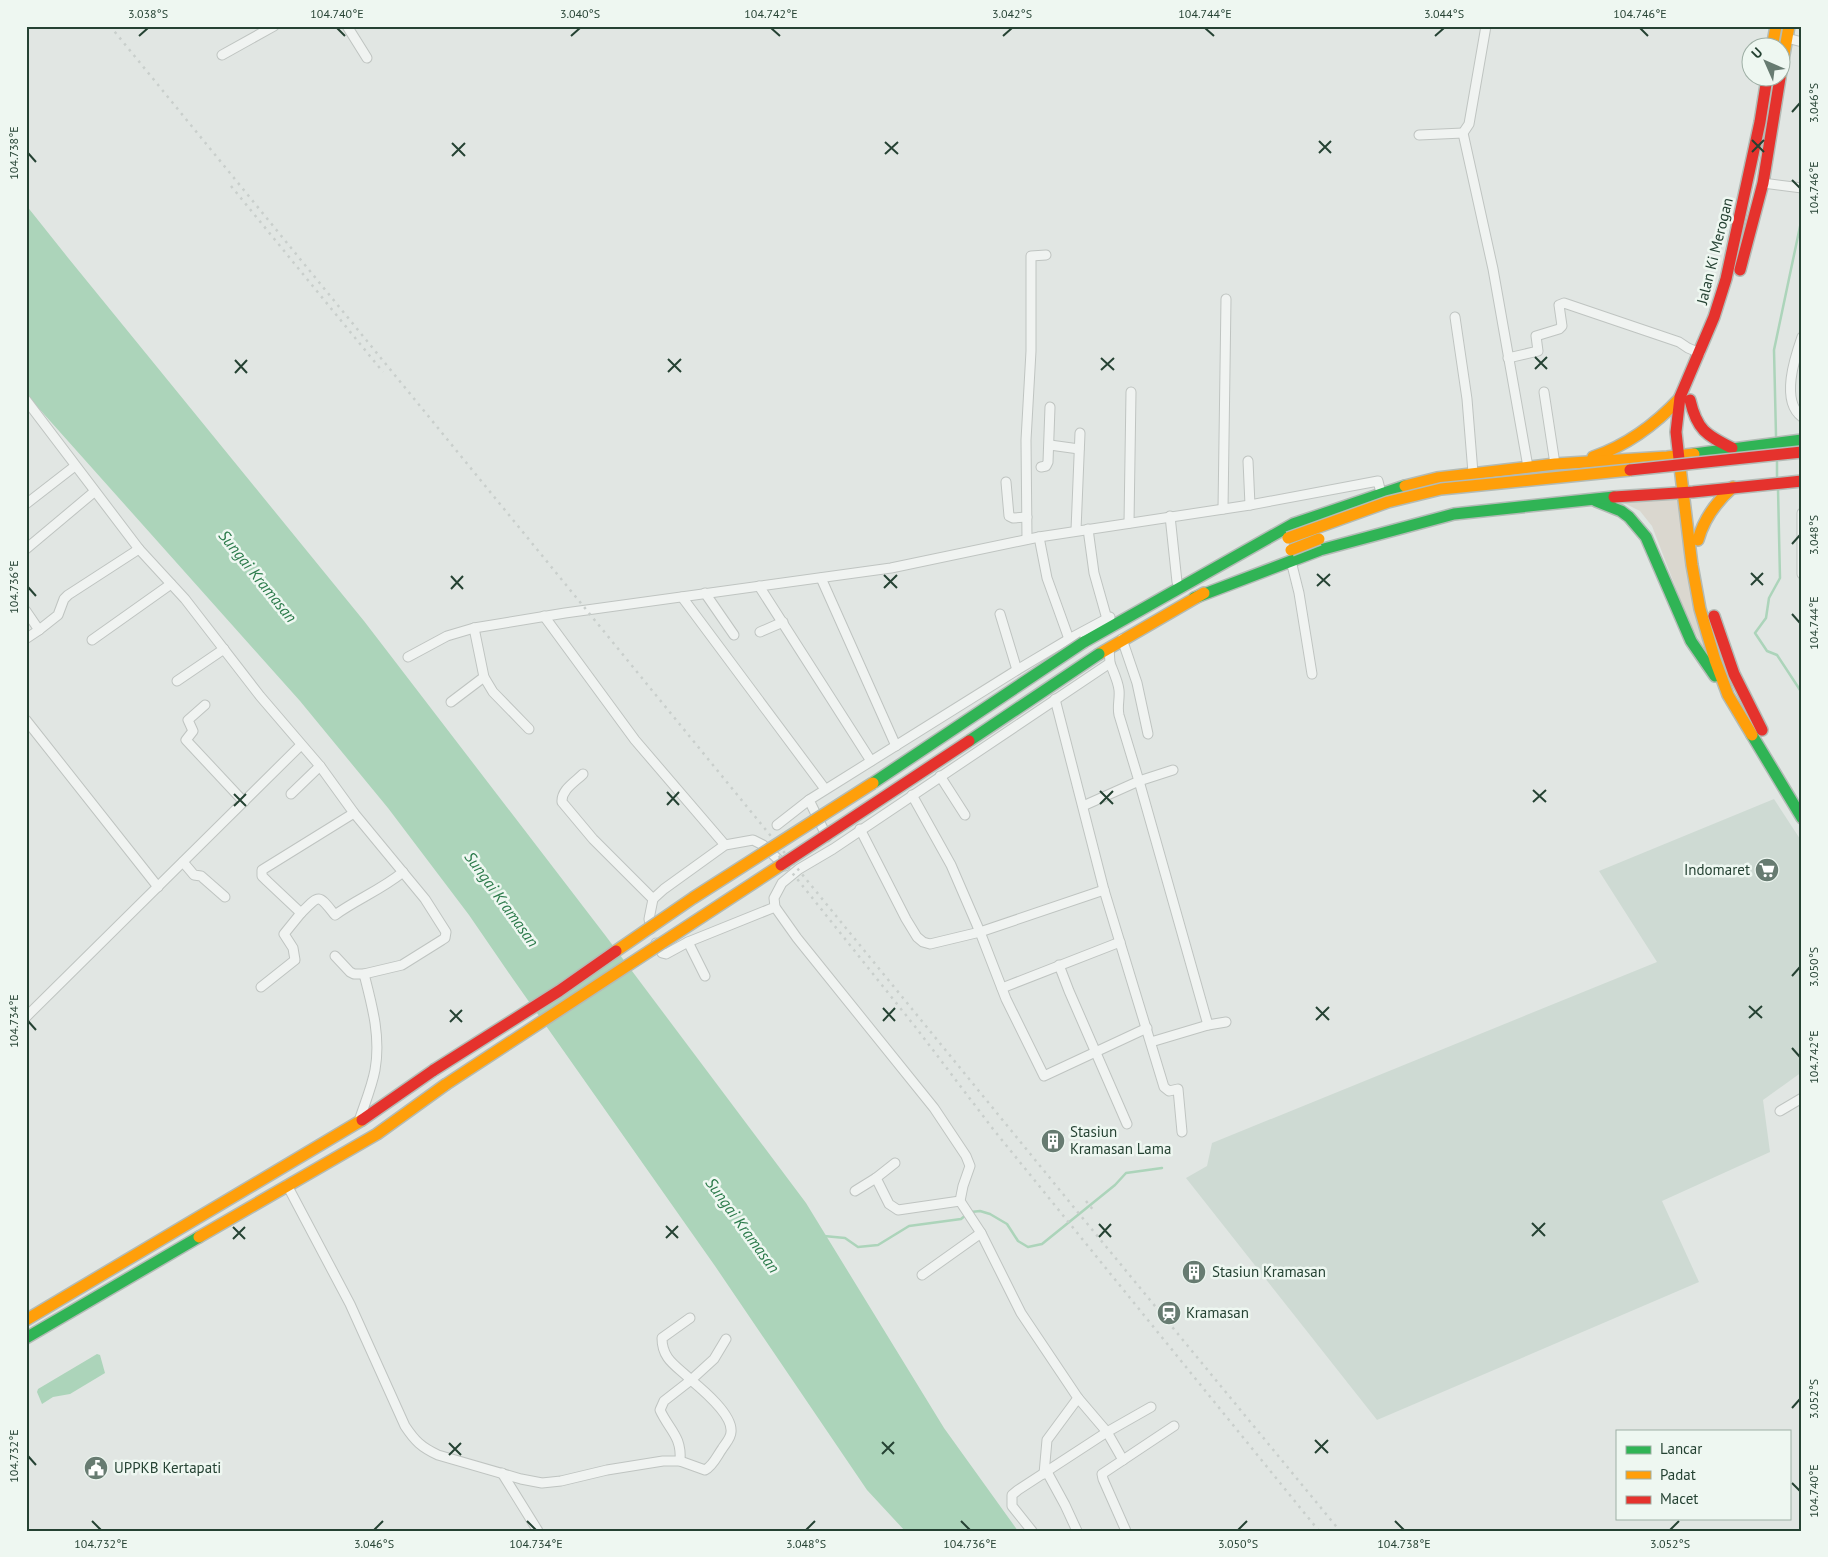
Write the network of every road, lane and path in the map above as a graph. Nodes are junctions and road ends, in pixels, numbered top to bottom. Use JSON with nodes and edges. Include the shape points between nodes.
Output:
{"nodes":[{"id":1,"x":274,"y":26,"type":"edge"},
{"id":2,"x":347,"y":26,"type":"edge"},
{"id":3,"x":1486,"y":26,"type":"edge"},
{"id":4,"x":1788,"y":32,"type":"edge"},
{"id":5,"x":1802,"y":42,"type":"edge"},
{"id":6,"x":222,"y":55,"type":"dead end"},
{"id":7,"x":367,"y":58,"type":"dead end"},
{"id":8,"x":1765,"y":88,"type":"edge"},
{"id":9,"x":1778,"y":88,"type":"edge"},
{"id":10,"x":1463,"y":133,"type":"junction"},
{"id":11,"x":1419,"y":135,"type":"dead end"},
{"id":12,"x":1763,"y":183,"type":"junction"},
{"id":13,"x":1798,"y":188,"type":"edge"},
{"id":14,"x":1046,"y":255,"type":"dead end"},
{"id":15,"x":1226,"y":299,"type":"dead end"},
{"id":16,"x":1456,"y":318,"type":"dead end"},
{"id":17,"x":1802,"y":337,"type":"edge"},
{"id":18,"x":1700,"y":353,"type":"junction"},
{"id":19,"x":1508,"y":358,"type":"junction"},
{"id":20,"x":1131,"y":392,"type":"dead end"},
{"id":21,"x":1544,"y":392,"type":"dead end"},
{"id":22,"x":1685,"y":399,"type":"junction"},
{"id":23,"x":26,"y":400,"type":"edge"},
{"id":24,"x":1050,"y":408,"type":"dead end"},
{"id":25,"x":1802,"y":417,"type":"edge"},
{"id":26,"x":1080,"y":433,"type":"dead end"},
{"id":27,"x":1802,"y":440,"type":"edge"},
{"id":28,"x":1050,"y":446,"type":"junction"},
{"id":29,"x":1079,"y":448,"type":"junction"},
{"id":30,"x":1732,"y":448,"type":"junction"},
{"id":31,"x":1802,"y":452,"type":"edge"},
{"id":32,"x":1683,"y":455,"type":"junction"},
{"id":33,"x":1248,"y":461,"type":"dead end"},
{"id":34,"x":1573,"y":463,"type":"junction"},
{"id":35,"x":1556,"y":464,"type":"junction"},
{"id":36,"x":1792,"y":465,"type":"dead end"},
{"id":37,"x":75,"y":466,"type":"junction"},
{"id":38,"x":1041,"y":467,"type":"dead end"},
{"id":39,"x":1528,"y":467,"type":"junction"},
{"id":40,"x":1473,"y":473,"type":"junction"},
{"id":41,"x":1802,"y":481,"type":"edge"},
{"id":42,"x":1006,"y":482,"type":"dead end"},
{"id":43,"x":1733,"y":487,"type":"junction"},
{"id":44,"x":94,"y":492,"type":"junction"},
{"id":45,"x":1381,"y":493,"type":"junction"},
{"id":46,"x":1688,"y":493,"type":"junction"},
{"id":47,"x":1591,"y":499,"type":"junction"},
{"id":48,"x":26,"y":504,"type":"edge"},
{"id":49,"x":1250,"y":505,"type":"junction"},
{"id":50,"x":1223,"y":509,"type":"junction"},
{"id":51,"x":1402,"y":510,"type":"dead end"},
{"id":52,"x":1802,"y":513,"type":"edge"},
{"id":53,"x":1170,"y":516,"type":"junction"},
{"id":54,"x":1027,"y":517,"type":"junction"},
{"id":55,"x":1129,"y":523,"type":"junction"},
{"id":56,"x":1088,"y":529,"type":"junction"},
{"id":57,"x":1076,"y":530,"type":"junction"},
{"id":58,"x":1328,"y":536,"type":"dead end"},
{"id":59,"x":1039,"y":537,"type":"junction"},
{"id":60,"x":1027,"y":539,"type":"junction"},
{"id":61,"x":1698,"y":540,"type":"junction"},
{"id":62,"x":26,"y":549,"type":"edge"},
{"id":63,"x":139,"y":549,"type":"junction"},
{"id":64,"x":1291,"y":556,"type":"junction"},
{"id":65,"x":1802,"y":574,"type":"edge"},
{"id":66,"x":821,"y":578,"type":"junction"},
{"id":67,"x":171,"y":584,"type":"junction"},
{"id":68,"x":1182,"y":584,"type":"junction"},
{"id":69,"x":759,"y":586,"type":"junction"},
{"id":70,"x":705,"y":594,"type":"junction"},
{"id":71,"x":682,"y":597,"type":"junction"},
{"id":72,"x":26,"y":611,"type":"edge"},
{"id":73,"x":1000,"y":614,"type":"dead end"},
{"id":74,"x":544,"y":616,"type":"junction"},
{"id":75,"x":1107,"y":619,"type":"junction"},
{"id":76,"x":783,"y":622,"type":"junction"},
{"id":77,"x":474,"y":628,"type":"junction"},
{"id":78,"x":39,"y":630,"type":"junction"},
{"id":79,"x":760,"y":632,"type":"dead end"},
{"id":80,"x":734,"y":635,"type":"dead end"},
{"id":81,"x":27,"y":638,"type":"edge"},
{"id":82,"x":1069,"y":639,"type":"junction"},
{"id":83,"x":92,"y":640,"type":"dead end"},
{"id":84,"x":1122,"y":640,"type":"junction"},
{"id":85,"x":1110,"y":648,"type":"junction"},
{"id":86,"x":224,"y":649,"type":"junction"},
{"id":87,"x":408,"y":657,"type":"dead end"},
{"id":88,"x":1110,"y":663,"type":"junction"},
{"id":89,"x":1017,"y":670,"type":"junction"},
{"id":90,"x":1312,"y":674,"type":"dead end"},
{"id":91,"x":484,"y":677,"type":"junction"},
{"id":92,"x":177,"y":681,"type":"dead end"},
{"id":93,"x":1728,"y":695,"type":"junction"},
{"id":94,"x":1055,"y":699,"type":"junction"},
{"id":95,"x":451,"y":702,"type":"dead end"},
{"id":96,"x":205,"y":705,"type":"dead end"},
{"id":97,"x":26,"y":720,"type":"edge"},
{"id":98,"x":529,"y":729,"type":"dead end"},
{"id":99,"x":1148,"y":734,"type":"dead end"},
{"id":100,"x":301,"y":745,"type":"junction"},
{"id":101,"x":896,"y":746,"type":"junction"},
{"id":102,"x":871,"y":761,"type":"junction"},
{"id":103,"x":320,"y":766,"type":"junction"},
{"id":104,"x":1173,"y":770,"type":"dead end"},
{"id":105,"x":583,"y":774,"type":"dead end"},
{"id":106,"x":940,"y":776,"type":"junction"},
{"id":107,"x":1139,"y":781,"type":"junction"},
{"id":108,"x":826,"y":789,"type":"junction"},
{"id":109,"x":291,"y":794,"type":"dead end"},
{"id":110,"x":912,"y":795,"type":"junction"},
{"id":111,"x":1802,"y":797,"type":"edge"},
{"id":112,"x":809,"y":800,"type":"junction"},
{"id":113,"x":244,"y":802,"type":"junction"},
{"id":114,"x":1083,"y":806,"type":"junction"},
{"id":115,"x":354,"y":813,"type":"junction"},
{"id":116,"x":965,"y":815,"type":"dead end"},
{"id":117,"x":1802,"y":818,"type":"edge"},
{"id":118,"x":777,"y":825,"type":"dead end"},
{"id":119,"x":860,"y":829,"type":"junction"},
{"id":120,"x":725,"y":845,"type":"junction"},
{"id":121,"x":833,"y":849,"type":"junction"},
{"id":122,"x":183,"y":862,"type":"junction"},
{"id":123,"x":403,"y":872,"type":"junction"},
{"id":124,"x":793,"y":874,"type":"junction"},
{"id":125,"x":158,"y":887,"type":"junction"},
{"id":126,"x":1104,"y":890,"type":"junction"},
{"id":127,"x":225,"y":897,"type":"dead end"},
{"id":128,"x":653,"y":899,"type":"junction"},
{"id":129,"x":775,"y":907,"type":"junction"},
{"id":130,"x":301,"y":913,"type":"junction"},
{"id":131,"x":980,"y":932,"type":"junction"},
{"id":132,"x":688,"y":942,"type":"junction"},
{"id":133,"x":1120,"y":942,"type":"junction"},
{"id":134,"x":335,"y":956,"type":"dead end"},
{"id":135,"x":1059,"y":965,"type":"junction"},
{"id":136,"x":364,"y":974,"type":"junction"},
{"id":137,"x":705,"y":976,"type":"dead end"},
{"id":138,"x":261,"y":987,"type":"dead end"},
{"id":139,"x":1002,"y":988,"type":"junction"},
{"id":140,"x":26,"y":1017,"type":"edge"},
{"id":141,"x":1226,"y":1022,"type":"dead end"},
{"id":142,"x":1208,"y":1025,"type":"junction"},
{"id":143,"x":1147,"y":1028,"type":"junction"},
{"id":144,"x":1151,"y":1042,"type":"junction"},
{"id":145,"x":1096,"y":1051,"type":"junction"},
{"id":146,"x":1802,"y":1098,"type":"edge"},
{"id":147,"x":1780,"y":1111,"type":"dead end"},
{"id":148,"x":358,"y":1123,"type":"junction"},
{"id":149,"x":1127,"y":1124,"type":"dead end"},
{"id":150,"x":1182,"y":1132,"type":"dead end"},
{"id":151,"x":896,"y":1163,"type":"dead end"},
{"id":152,"x":876,"y":1178,"type":"junction"},
{"id":153,"x":287,"y":1185,"type":"junction"},
{"id":154,"x":855,"y":1191,"type":"dead end"},
{"id":155,"x":963,"y":1204,"type":"junction"},
{"id":156,"x":981,"y":1233,"type":"junction"},
{"id":157,"x":922,"y":1275,"type":"dead end"},
{"id":158,"x":690,"y":1318,"type":"dead end"},
{"id":159,"x":26,"y":1320,"type":"edge"},
{"id":160,"x":26,"y":1338,"type":"edge"},
{"id":161,"x":726,"y":1339,"type":"dead end"},
{"id":162,"x":691,"y":1380,"type":"junction"},
{"id":163,"x":1078,"y":1398,"type":"junction"},
{"id":164,"x":1151,"y":1407,"type":"dead end"},
{"id":165,"x":1174,"y":1426,"type":"dead end"},
{"id":166,"x":1107,"y":1432,"type":"junction"},
{"id":167,"x":1123,"y":1460,"type":"junction"},
{"id":168,"x":680,"y":1461,"type":"junction"},
{"id":169,"x":502,"y":1473,"type":"junction"},
{"id":170,"x":1045,"y":1473,"type":"junction"},
{"id":171,"x":538,"y":1531,"type":"edge"},
{"id":172,"x":1032,"y":1531,"type":"edge"},
{"id":173,"x":1077,"y":1531,"type":"edge"},
{"id":174,"x":1126,"y":1531,"type":"edge"}],
"edges":[{"from":1,"to":6,"type":"street"},
{"from":2,"to":7,"type":"street"},
{"from":3,"to":10,"type":"street","via":[[1470,124]]},
{"from":4,"to":5,"type":"street"},
{"from":8,"to":18,"type":"highway","name":"Jalan Ki Merogan","via":[[1726,279]]},
{"from":9,"to":12,"type":"highway","name":"Jalan Ki Merogan"},
{"from":10,"to":11,"type":"street"},
{"from":10,"to":19,"type":"street","via":[[1493,269]]},
{"from":12,"to":13,"type":"street"},
{"from":12,"to":22,"type":"highway","name":"Jalan Ki Merogan","via":[[1734,294]]},
{"from":14,"to":54,"type":"street","via":[[1031,256]]},
{"from":15,"to":50,"type":"street"},
{"from":16,"to":40,"type":"street"},
{"from":17,"to":25,"type":"street","via":[[1791,377],[1793,404]]},
{"from":18,"to":19,"type":"street","via":[[1679,342],[1564,303],[1559,305],[1562,326],[1536,336],[1538,351]]},
{"from":18,"to":22,"type":"highway","name":"Jalan Ki Merogan"},
{"from":19,"to":39,"type":"street"},
{"from":20,"to":55,"type":"street"},
{"from":21,"to":35,"type":"street"},
{"from":22,"to":30,"type":"highway","via":[[1703,432]]},
{"from":22,"to":32,"type":"highway","name":"Jalan Ki Merogan","via":[[1687,442]]},
{"from":22,"to":32,"type":"highway","name":"Jalan Ki Merogan","via":[[1676,421]]},
{"from":22,"to":34,"type":"highway","via":[[1641,434],[1613,450]]},
{"from":23,"to":37,"type":"street"},
{"from":24,"to":28,"type":"street"},
{"from":26,"to":29,"type":"street"},
{"from":27,"to":30,"type":"highway"},
{"from":28,"to":29,"type":"street"},
{"from":28,"to":38,"type":"street","via":[[1048,464]]},
{"from":29,"to":57,"type":"street"},
{"from":30,"to":32,"type":"highway"},
{"from":31,"to":68,"type":"highway","bridge":true,"via":[[1441,489],[1388,502],[1288,538]]},
{"from":32,"to":34,"type":"highway"},
{"from":32,"to":46,"type":"highway"},
{"from":33,"to":49,"type":"street"},
{"from":34,"to":35,"type":"highway"},
{"from":35,"to":39,"type":"highway"},
{"from":36,"to":51,"type":"highway","via":[[1459,498]]},
{"from":37,"to":44,"type":"street"},
{"from":37,"to":48,"type":"street"},
{"from":39,"to":40,"type":"highway"},
{"from":40,"to":45,"type":"highway","via":[[1437,478]]},
{"from":41,"to":43,"type":"highway"},
{"from":42,"to":54,"type":"street","via":[[1009,516]]},
{"from":43,"to":46,"type":"highway"},
{"from":43,"to":61,"type":"highway","via":[[1712,507]]},
{"from":44,"to":62,"type":"street"},
{"from":44,"to":63,"type":"street"},
{"from":45,"to":49,"type":"street","via":[[1378,481]]},
{"from":45,"to":68,"type":"highway","via":[[1293,524]]},
{"from":46,"to":47,"type":"highway"},
{"from":46,"to":61,"type":"highway"},
{"from":46,"to":93,"type":"highway","via":[[1692,565],[1700,609]]},
{"from":47,"to":64,"type":"highway","via":[[1454,514]]},
{"from":47,"to":93,"type":"highway","via":[[1622,511],[1646,537],[1691,641]]},
{"from":49,"to":50,"type":"street"},
{"from":50,"to":53,"type":"street"},
{"from":52,"to":65,"type":"street"},
{"from":53,"to":55,"type":"street"},
{"from":53,"to":68,"type":"street"},
{"from":54,"to":60,"type":"street"},
{"from":55,"to":56,"type":"street"},
{"from":56,"to":57,"type":"street"},
{"from":56,"to":75,"type":"street","via":[[1094,573]]},
{"from":57,"to":59,"type":"street"},
{"from":58,"to":64,"type":"highway","bridge":true},
{"from":59,"to":60,"type":"street"},
{"from":59,"to":82,"type":"street","via":[[1047,578]]},
{"from":60,"to":66,"type":"street","via":[[891,568]]},
{"from":61,"to":111,"type":"highway","via":[[1707,594],[1734,672],[1751,712]]},
{"from":63,"to":67,"type":"street"},
{"from":63,"to":78,"type":"street","via":[[68,595],[60,613]]},
{"from":64,"to":84,"type":"highway","via":[[1246,570]]},
{"from":64,"to":90,"type":"street"},
{"from":66,"to":69,"type":"street"},
{"from":66,"to":101,"type":"street"},
{"from":67,"to":83,"type":"street"},
{"from":67,"to":86,"type":"street"},
{"from":68,"to":75,"type":"street"},
{"from":68,"to":148,"type":"highway","bridge":true,"via":[[1084,642]]},
{"from":69,"to":70,"type":"street"},
{"from":69,"to":76,"type":"street"},
{"from":70,"to":71,"type":"street"},
{"from":70,"to":80,"type":"street"},
{"from":71,"to":74,"type":"street"},
{"from":71,"to":108,"type":"street"},
{"from":72,"to":78,"type":"street"},
{"from":73,"to":89,"type":"street"},
{"from":74,"to":77,"type":"street"},
{"from":74,"to":120,"type":"street","via":[[635,740]]},
{"from":75,"to":82,"type":"street"},
{"from":76,"to":79,"type":"street"},
{"from":76,"to":102,"type":"street"},
{"from":77,"to":87,"type":"street","via":[[447,636]]},
{"from":77,"to":91,"type":"street"},
{"from":78,"to":81,"type":"street"},
{"from":82,"to":89,"type":"street"},
{"from":84,"to":85,"type":"highway"},
{"from":84,"to":99,"type":"street","via":[[1137,683]]},
{"from":85,"to":88,"type":"street"},
{"from":85,"to":153,"type":"highway","bridge":true,"via":[[445,1085],[365,1142]]},
{"from":86,"to":92,"type":"street"},
{"from":86,"to":100,"type":"street"},
{"from":88,"to":94,"type":"street"},
{"from":88,"to":107,"type":"street","via":[[1119,689],[1119,715]]},
{"from":89,"to":101,"type":"street"},
{"from":91,"to":95,"type":"street"},
{"from":91,"to":98,"type":"street","via":[[493,692]]},
{"from":93,"to":117,"type":"highway"},
{"from":94,"to":106,"type":"street"},
{"from":94,"to":114,"type":"street"},
{"from":96,"to":113,"type":"street","via":[[188,720],[193,731],[186,740]]},
{"from":97,"to":125,"type":"street"},
{"from":100,"to":103,"type":"street"},
{"from":100,"to":113,"type":"street"},
{"from":101,"to":102,"type":"street"},
{"from":102,"to":108,"type":"street"},
{"from":103,"to":109,"type":"street"},
{"from":103,"to":115,"type":"street"},
{"from":104,"to":107,"type":"street"},
{"from":105,"to":128,"type":"street","via":[[561,796],[564,806]]},
{"from":106,"to":110,"type":"street"},
{"from":106,"to":116,"type":"street"},
{"from":107,"to":114,"type":"street"},
{"from":107,"to":142,"type":"street"},
{"from":108,"to":112,"type":"street"},
{"from":110,"to":119,"type":"street"},
{"from":110,"to":131,"type":"street","via":[[951,865]]},
{"from":112,"to":118,"type":"street"},
{"from":112,"to":121,"type":"street"},
{"from":113,"to":122,"type":"street"},
{"from":114,"to":126,"type":"street"},
{"from":115,"to":123,"type":"street"},
{"from":115,"to":130,"type":"street","via":[[262,870],[262,876]]},
{"from":119,"to":121,"type":"street"},
{"from":119,"to":131,"type":"street","via":[[917,937],[930,944]]},
{"from":120,"to":124,"type":"street","via":[[748,840],[759,842]]},
{"from":120,"to":128,"type":"street"},
{"from":121,"to":124,"type":"street"},
{"from":122,"to":125,"type":"street"},
{"from":122,"to":127,"type":"street","via":[[194,875],[201,876]]},
{"from":123,"to":130,"type":"street","via":[[384,887],[334,915],[318,898]]},
{"from":123,"to":136,"type":"street","via":[[437,915],[446,935],[402,965]]},
{"from":124,"to":129,"type":"street","via":[[782,883],[774,898]]},
{"from":125,"to":140,"type":"street"},
{"from":126,"to":131,"type":"street"},
{"from":126,"to":133,"type":"street"},
{"from":128,"to":132,"type":"street","via":[[649,919],[651,932],[662,953]]},
{"from":129,"to":132,"type":"street"},
{"from":129,"to":155,"type":"street","via":[[934,1108],[966,1156],[970,1166],[960,1195]]},
{"from":130,"to":138,"type":"street","via":[[284,934],[293,948],[295,960]]},
{"from":131,"to":139,"type":"street"},
{"from":132,"to":137,"type":"street"},
{"from":133,"to":135,"type":"street"},
{"from":133,"to":143,"type":"street"},
{"from":134,"to":136,"type":"street","via":[[350,972]]},
{"from":135,"to":139,"type":"street"},
{"from":135,"to":145,"type":"street"},
{"from":136,"to":148,"type":"street","via":[[377,1027],[375,1070]]},
{"from":139,"to":145,"type":"street","via":[[1044,1076]]},
{"from":141,"to":142,"type":"street"},
{"from":142,"to":144,"type":"street"},
{"from":143,"to":144,"type":"street"},
{"from":143,"to":145,"type":"street"},
{"from":144,"to":150,"type":"street","via":[[1164,1087],[1169,1091],[1178,1088]]},
{"from":145,"to":149,"type":"street"},
{"from":146,"to":147,"type":"street"},
{"from":148,"to":159,"type":"highway"},
{"from":151,"to":152,"type":"street"},
{"from":152,"to":154,"type":"street"},
{"from":152,"to":155,"type":"street","via":[[889,1204],[898,1210]]},
{"from":153,"to":160,"type":"highway"},
{"from":153,"to":169,"type":"street","via":[[350,1304],[405,1426],[416,1442],[438,1455]]},
{"from":155,"to":156,"type":"street"},
{"from":156,"to":157,"type":"street"},
{"from":156,"to":163,"type":"street","via":[[1022,1313]]},
{"from":158,"to":162,"type":"street","via":[[662,1338],[662,1348],[670,1361]]},
{"from":161,"to":162,"type":"street","via":[[714,1359]]},
{"from":162,"to":168,"type":"street","via":[[664,1401],[660,1410],[678,1442]]},
{"from":162,"to":168,"type":"street","via":[[716,1403],[729,1421],[731,1432],[708,1469],[700,1470]]},
{"from":163,"to":166,"type":"street"},
{"from":163,"to":170,"type":"street","via":[[1047,1440]]},
{"from":164,"to":166,"type":"street"},
{"from":165,"to":167,"type":"street"},
{"from":166,"to":167,"type":"street"},
{"from":166,"to":170,"type":"street"},
{"from":167,"to":174,"type":"street","via":[[1104,1471],[1102,1476]]},
{"from":168,"to":169,"type":"street","via":[[662,1461],[542,1483]]},
{"from":169,"to":171,"type":"street"},
{"from":170,"to":172,"type":"street","via":[[1018,1490],[1012,1498],[1014,1508]]},
{"from":170,"to":173,"type":"street"}]}
